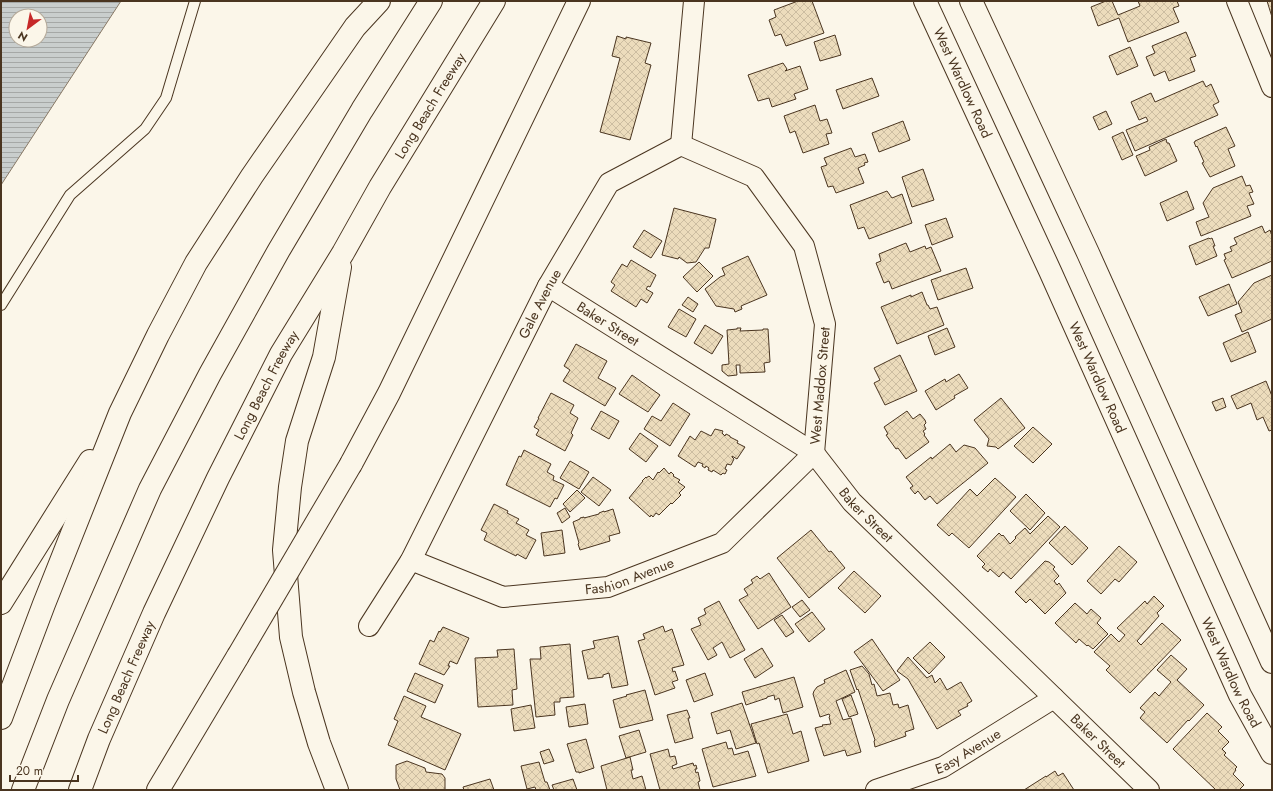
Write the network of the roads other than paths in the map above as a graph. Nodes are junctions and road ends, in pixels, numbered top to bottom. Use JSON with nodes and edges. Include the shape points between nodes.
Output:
{"nodes":[{"id":1,"x":195,"y":1,"type":"edge"},
{"id":2,"x":365,"y":1,"type":"edge"},
{"id":3,"x":379,"y":1,"type":"edge"},
{"id":4,"x":431,"y":1,"type":"edge"},
{"id":5,"x":494,"y":1,"type":"edge"},
{"id":6,"x":578,"y":1,"type":"edge"},
{"id":7,"x":694,"y":1,"type":"edge"},
{"id":8,"x":925,"y":1,"type":"edge"},
{"id":9,"x":971,"y":1,"type":"edge"},
{"id":10,"x":1237,"y":1,"type":"edge"},
{"id":11,"x":355,"y":27,"type":"junction"},
{"id":12,"x":1270,"y":79,"type":"edge"},
{"id":13,"x":681,"y":145,"type":"junction"},
{"id":14,"x":343,"y":253,"type":"junction"},
{"id":15,"x":548,"y":286,"type":"junction"},
{"id":16,"x":1,"y":305,"type":"edge"},
{"id":17,"x":120,"y":413,"type":"junction"},
{"id":18,"x":814,"y":453,"type":"junction"},
{"id":19,"x":411,"y":560,"type":"junction"},
{"id":20,"x":1,"y":603,"type":"edge"},
{"id":21,"x":369,"y":626,"type":"dead end"},
{"id":22,"x":1272,"y":662,"type":"edge"},
{"id":23,"x":1054,"y":698,"type":"junction"},
{"id":24,"x":1,"y":718,"type":"edge"},
{"id":25,"x":1272,"y":753,"type":"edge"},
{"id":26,"x":23,"y":790,"type":"edge"},
{"id":27,"x":80,"y":790,"type":"edge"},
{"id":28,"x":158,"y":790,"type":"edge"},
{"id":29,"x":337,"y":790,"type":"edge"},
{"id":30,"x":876,"y":790,"type":"edge"},
{"id":31,"x":1149,"y":790,"type":"edge"}],
"edges":[{"from":1,"to":16,"type":"lane","via":[[166,98],[145,129],[70,195]]},
{"from":2,"to":11,"type":"main road"},
{"from":3,"to":11,"type":"main road"},
{"from":4,"to":26,"type":"main road","via":[[362,110],[283,244],[199,395],[150,490],[113,573],[58,700]]},
{"from":5,"to":14,"type":"main road","name":"Long Beach Freeway","via":[[380,187]]},
{"from":6,"to":28,"type":"main road","bridge":true,"via":[[390,393],[351,464]]},
{"from":7,"to":13,"type":"street"},
{"from":8,"to":25,"type":"main road","name":"West Wardlow Road","via":[[1053,278],[1240,695]]},
{"from":9,"to":22,"type":"main road"},
{"from":10,"to":12,"type":"street"},
{"from":11,"to":17,"type":"main road","via":[[252,176],[196,264]]},
{"from":13,"to":15,"type":"street","name":"Gale Avenue","via":[[609,183]]},
{"from":13,"to":18,"type":"street","name":"West Maddox Street","via":[[754,177],[804,246],[825,324]]},
{"from":14,"to":27,"type":"main road","name":"Long Beach Freeway","via":[[281,354],[218,478],[154,613],[99,739]]},
{"from":14,"to":29,"type":"main road","via":[[324,357],[297,441],[284,550],[291,637],[319,743]]},
{"from":15,"to":18,"type":"street","name":"Baker Street"},
{"from":15,"to":19,"type":"street","name":"Gale Avenue"},
{"from":17,"to":20,"type":"main road"},
{"from":17,"to":24,"type":"main road"},
{"from":18,"to":19,"type":"street","name":"Fashion Avenue","via":[[722,543],[608,587],[503,596]]},
{"from":18,"to":23,"type":"street","name":"Baker Street","via":[[852,502]]},
{"from":19,"to":21,"type":"street","name":"Gale Avenue"},
{"from":23,"to":30,"type":"street","name":"Easy Avenue","via":[[943,767]]},
{"from":23,"to":31,"type":"street","name":"Baker Street"}]}
